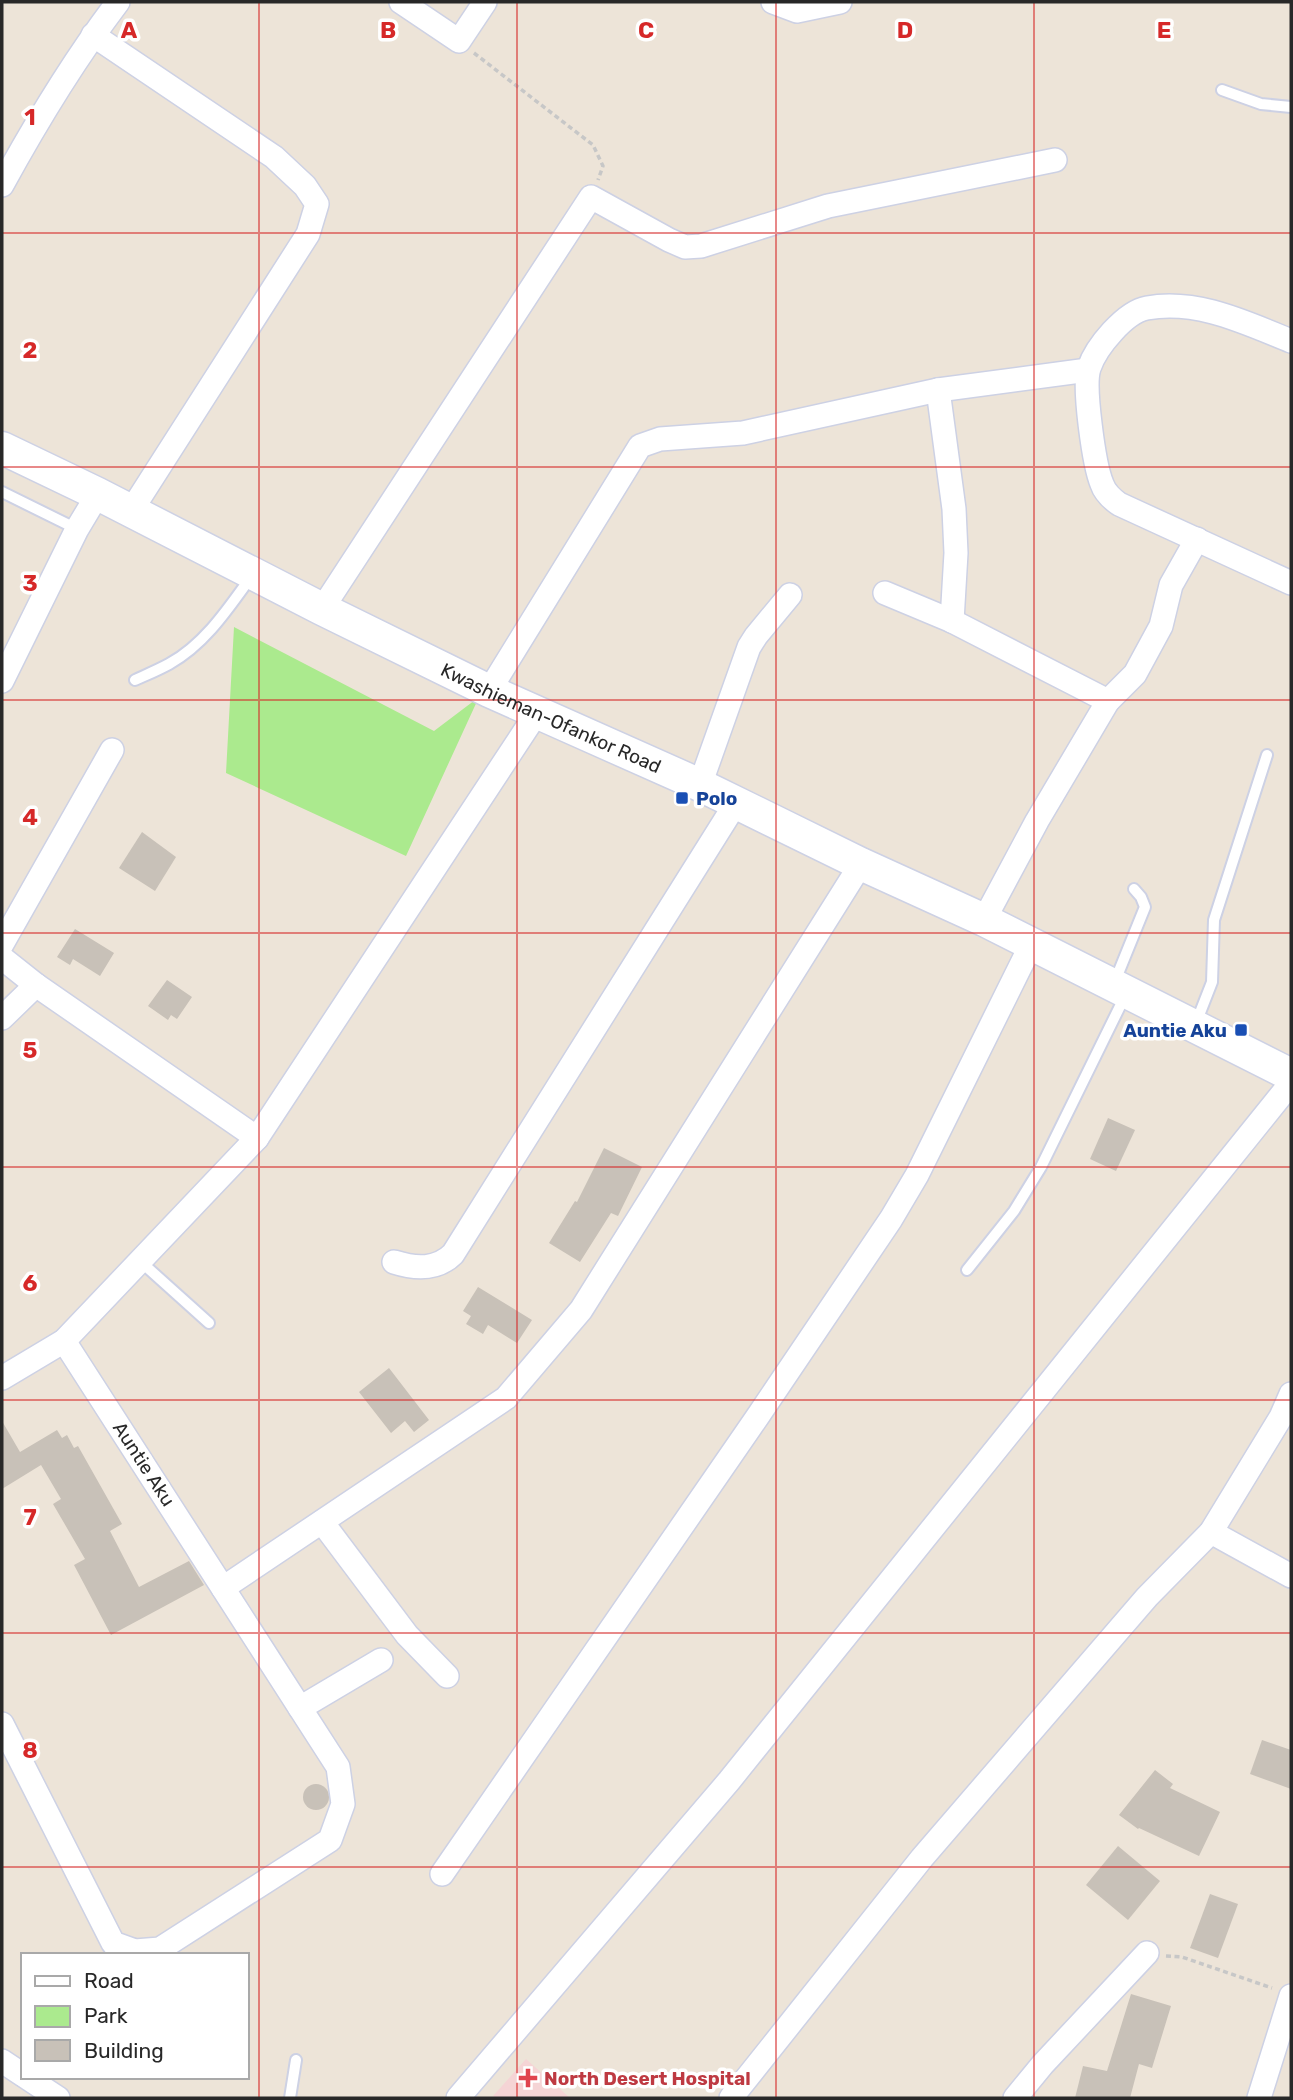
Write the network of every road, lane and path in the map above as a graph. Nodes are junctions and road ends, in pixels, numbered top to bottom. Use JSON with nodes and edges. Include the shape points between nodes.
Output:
{"nodes":[{"id":1,"x":118,"y":2,"type":"edge"},
{"id":2,"x":401,"y":2,"type":"edge"},
{"id":3,"x":485,"y":2,"type":"edge"},
{"id":4,"x":773,"y":2,"type":"edge"},
{"id":5,"x":840,"y":2,"type":"edge"},
{"id":6,"x":93,"y":35,"type":"junction"},
{"id":7,"x":459,"y":41,"type":"junction"},
{"id":8,"x":1222,"y":90,"type":"dead end"},
{"id":9,"x":1291,"y":107,"type":"edge"},
{"id":10,"x":1055,"y":160,"type":"dead end"},
{"id":11,"x":2,"y":185,"type":"edge"},
{"id":12,"x":591,"y":197,"type":"junction"},
{"id":13,"x":1291,"y":341,"type":"edge"},
{"id":14,"x":1088,"y":370,"type":"junction"},
{"id":15,"x":938,"y":390,"type":"junction"},
{"id":16,"x":2,"y":447,"type":"edge"},
{"id":17,"x":2,"y":492,"type":"edge"},
{"id":18,"x":98,"y":494,"type":"junction"},
{"id":19,"x":131,"y":511,"type":"junction"},
{"id":20,"x":77,"y":529,"type":"junction"},
{"id":21,"x":1197,"y":539,"type":"junction"},
{"id":22,"x":254,"y":573,"type":"junction"},
{"id":23,"x":1291,"y":583,"type":"edge"},
{"id":24,"x":885,"y":593,"type":"dead end"},
{"id":25,"x":790,"y":595,"type":"dead end"},
{"id":26,"x":322,"y":609,"type":"junction"},
{"id":27,"x":952,"y":621,"type":"junction"},
{"id":28,"x":135,"y":680,"type":"dead end"},
{"id":29,"x":2,"y":681,"type":"edge"},
{"id":30,"x":489,"y":691,"type":"junction"},
{"id":31,"x":1108,"y":701,"type":"junction"},
{"id":32,"x":538,"y":711,"type":"junction"},
{"id":33,"x":112,"y":750,"type":"dead end"},
{"id":34,"x":1267,"y":755,"type":"dead end"},
{"id":35,"x":699,"y":785,"type":"junction"},
{"id":36,"x":736,"y":803,"type":"junction"},
{"id":37,"x":861,"y":864,"type":"junction"},
{"id":38,"x":1134,"y":888,"type":"dead end"},
{"id":39,"x":984,"y":920,"type":"junction"},
{"id":40,"x":1032,"y":943,"type":"junction"},
{"id":41,"x":2,"y":944,"type":"edge"},
{"id":42,"x":2,"y":958,"type":"edge"},
{"id":43,"x":36,"y":985,"type":"junction"},
{"id":44,"x":1121,"y":988,"type":"junction"},
{"id":45,"x":2,"y":1018,"type":"edge"},
{"id":46,"x":1195,"y":1026,"type":"junction"},
{"id":47,"x":1291,"y":1075,"type":"edge"},
{"id":48,"x":1291,"y":1083,"type":"edge"},
{"id":49,"x":257,"y":1138,"type":"junction"},
{"id":50,"x":140,"y":1261,"type":"junction"},
{"id":51,"x":394,"y":1262,"type":"dead end"},
{"id":52,"x":967,"y":1270,"type":"dead end"},
{"id":53,"x":209,"y":1323,"type":"dead end"},
{"id":54,"x":64,"y":1341,"type":"junction"},
{"id":55,"x":2,"y":1378,"type":"edge"},
{"id":56,"x":1291,"y":1394,"type":"edge"},
{"id":57,"x":322,"y":1522,"type":"junction"},
{"id":58,"x":1211,"y":1532,"type":"junction"},
{"id":59,"x":1291,"y":1577,"type":"edge"},
{"id":60,"x":223,"y":1588,"type":"junction"},
{"id":61,"x":381,"y":1660,"type":"dead end"},
{"id":62,"x":447,"y":1676,"type":"dead end"},
{"id":63,"x":300,"y":1708,"type":"junction"},
{"id":64,"x":2,"y":1724,"type":"edge"},
{"id":65,"x":442,"y":1874,"type":"dead end"},
{"id":66,"x":1147,"y":1953,"type":"joint"},
{"id":67,"x":1286,"y":1993,"type":"edge"},
{"id":68,"x":296,"y":2060,"type":"dead end"},
{"id":69,"x":2,"y":2061,"type":"edge"},
{"id":70,"x":21,"y":2074,"type":"edge"},
{"id":71,"x":29,"y":2079,"type":"edge"},
{"id":72,"x":58,"y":2098,"type":"edge"},
{"id":73,"x":290,"y":2098,"type":"edge"},
{"id":74,"x":458,"y":2098,"type":"edge"},
{"id":75,"x":731,"y":2098,"type":"edge"},
{"id":76,"x":1015,"y":2098,"type":"edge"},
{"id":77,"x":1259,"y":2098,"type":"edge"}],
"edges":[{"from":1,"to":6,"type":"street"},
{"from":2,"to":7,"type":"street"},
{"from":3,"to":7,"type":"street"},
{"from":4,"to":5,"type":"street","via":[[797,11]]},
{"from":6,"to":11,"type":"street","via":[[40,114]]},
{"from":6,"to":19,"type":"street","via":[[274,157],[317,204],[308,234]]},
{"from":7,"to":12,"type":"path","via":[[593,145],[603,166]]},
{"from":8,"to":9,"type":"lane","via":[[1261,104]]},
{"from":10,"to":12,"type":"street","via":[[828,206],[693,247],[669,240]]},
{"from":12,"to":26,"type":"street"},
{"from":13,"to":14,"type":"street","via":[[1218,312],[1175,306],[1144,308],[1117,327]]},
{"from":14,"to":15,"type":"street"},
{"from":14,"to":21,"type":"street","via":[[1090,434],[1102,485],[1119,504]]},
{"from":15,"to":27,"type":"street","via":[[954,509]]},
{"from":15,"to":30,"type":"street","via":[[743,433],[660,439],[639,446]]},
{"from":16,"to":18,"type":"main road","name":"Kwashieman-Ofankor Road"},
{"from":17,"to":20,"type":"lane"},
{"from":18,"to":19,"type":"main road","name":"Kwashieman-Ofankor Road"},
{"from":18,"to":20,"type":"street"},
{"from":19,"to":22,"type":"main road","name":"Kwashieman-Ofankor Road"},
{"from":20,"to":29,"type":"street"},
{"from":21,"to":23,"type":"street"},
{"from":21,"to":31,"type":"street","via":[[1171,585],[1161,626],[1135,674]]},
{"from":22,"to":26,"type":"main road","name":"Kwashieman-Ofankor Road"},
{"from":22,"to":28,"type":"lane","via":[[221,618],[190,649]]},
{"from":24,"to":27,"type":"street"},
{"from":25,"to":35,"type":"street","via":[[750,647]]},
{"from":26,"to":30,"type":"main road","name":"Kwashieman-Ofankor Road"},
{"from":27,"to":31,"type":"street"},
{"from":30,"to":32,"type":"main road","name":"Kwashieman-Ofankor Road"},
{"from":31,"to":39,"type":"street"},
{"from":32,"to":35,"type":"main road","name":"Kwashieman-Ofankor Road"},
{"from":32,"to":49,"type":"street"},
{"from":33,"to":41,"type":"street"},
{"from":34,"to":46,"type":"lane","via":[[1214,920],[1212,982]]},
{"from":35,"to":36,"type":"main road","name":"Kwashieman-Ofankor Road"},
{"from":36,"to":37,"type":"main road","name":"Kwashieman-Ofankor Road"},
{"from":36,"to":51,"type":"street","via":[[453,1254],[443,1265],[412,1268]]},
{"from":37,"to":39,"type":"main road","name":"Kwashieman-Ofankor Road"},
{"from":37,"to":57,"type":"street","via":[[581,1310],[506,1398]]},
{"from":38,"to":44,"type":"lane","via":[[1144,907]]},
{"from":39,"to":40,"type":"main road","name":"Kwashieman-Ofankor Road"},
{"from":40,"to":44,"type":"main road","name":"Kwashieman-Ofankor Road"},
{"from":40,"to":65,"type":"street","via":[[891,1219]]},
{"from":42,"to":43,"type":"street"},
{"from":43,"to":45,"type":"street"},
{"from":43,"to":49,"type":"street"},
{"from":44,"to":46,"type":"main road","name":"Kwashieman-Ofankor Road"},
{"from":44,"to":52,"type":"lane","via":[[1041,1167],[1014,1212]]},
{"from":46,"to":47,"type":"main road","name":"Kwashieman-Ofankor Road"},
{"from":48,"to":74,"type":"street","via":[[729,1781]]},
{"from":49,"to":50,"type":"street"},
{"from":50,"to":53,"type":"lane"},
{"from":50,"to":54,"type":"street"},
{"from":54,"to":55,"type":"street"},
{"from":54,"to":60,"type":"street","name":"Auntie Aku"},
{"from":56,"to":58,"type":"street"},
{"from":57,"to":60,"type":"street"},
{"from":57,"to":62,"type":"street","via":[[407,1635]]},
{"from":58,"to":59,"type":"street"},
{"from":58,"to":75,"type":"street","via":[[1147,1597],[922,1858]]},
{"from":60,"to":63,"type":"street","name":"Auntie Aku"},
{"from":61,"to":63,"type":"street"},
{"from":63,"to":64,"type":"street","name":"Auntie Aku","via":[[338,1767],[343,1804],[330,1840],[160,1949],[135,1951],[113,1943]]},
{"from":66,"to":67,"type":"path","via":[[1182,1957]]},
{"from":66,"to":76,"type":"street"},
{"from":67,"to":77,"type":"street"},
{"from":68,"to":73,"type":"lane"},
{"from":69,"to":70,"type":"street"},
{"from":71,"to":72,"type":"street"}]}
